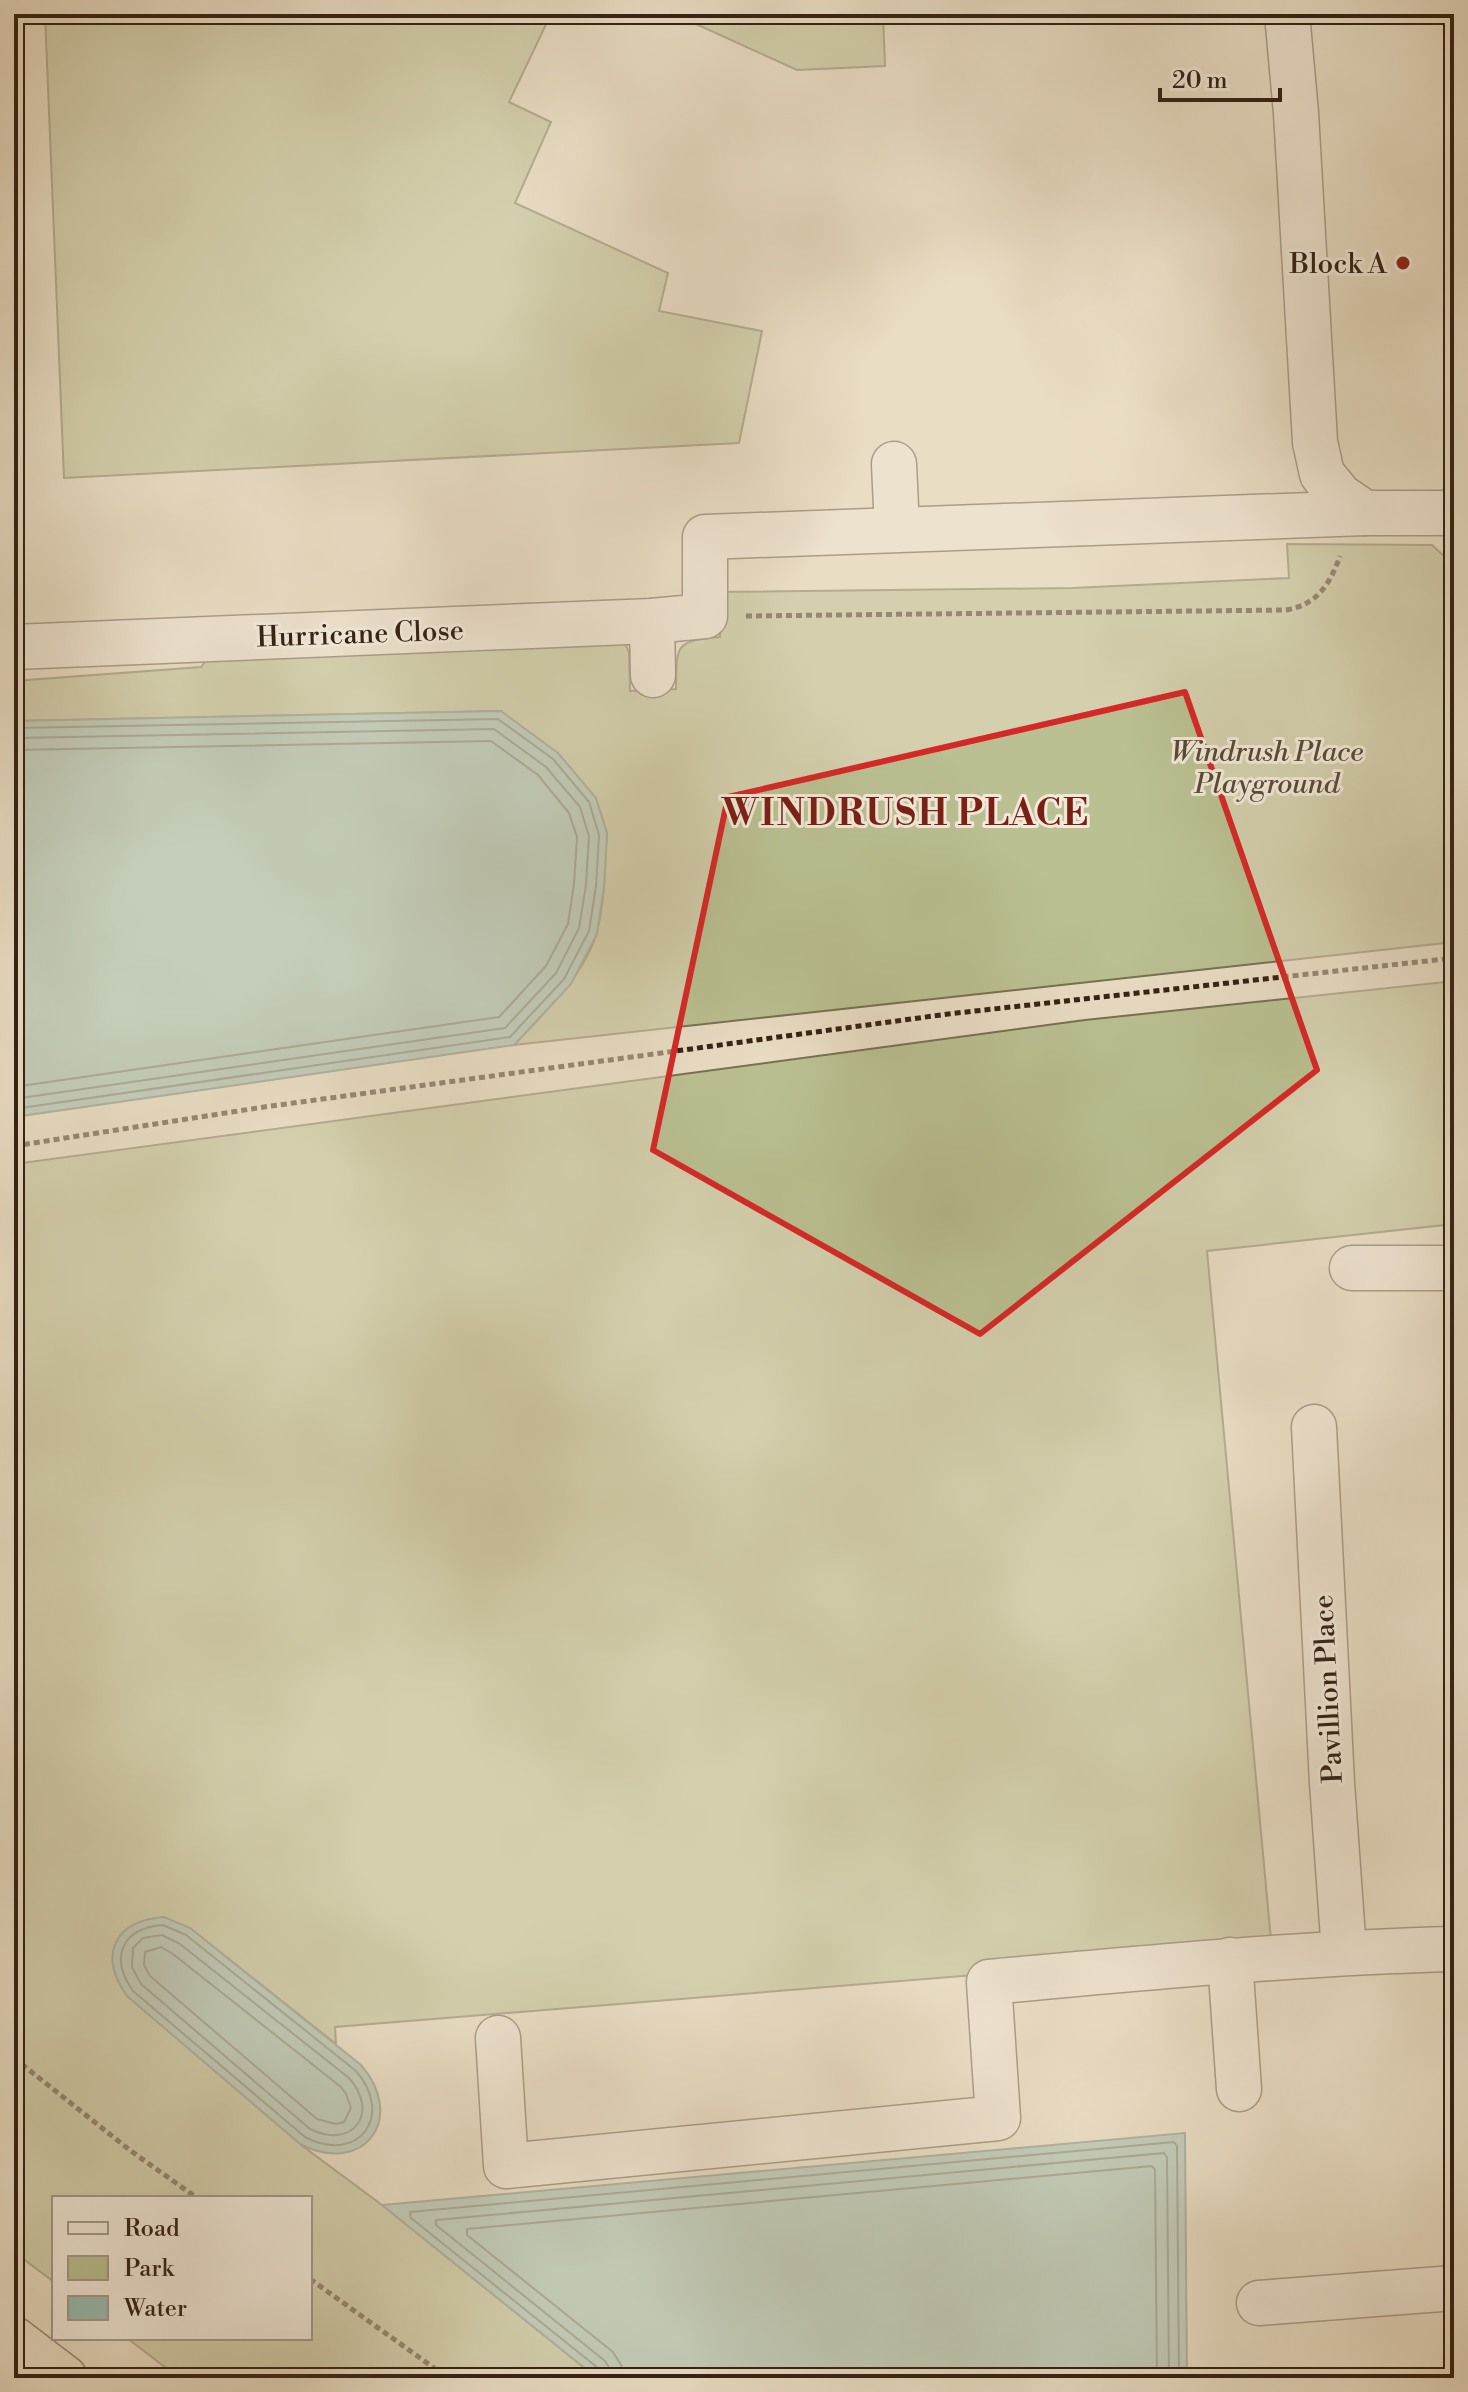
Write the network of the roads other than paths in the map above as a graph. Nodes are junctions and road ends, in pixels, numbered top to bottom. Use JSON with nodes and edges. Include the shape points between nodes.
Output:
{"nodes":[{"id":1,"x":1287,"y":14,"type":"edge"},
{"id":2,"x":894,"y":464,"type":"dead end"},
{"id":3,"x":1454,"y":513,"type":"edge"},
{"id":4,"x":1352,"y":514,"type":"junction"},
{"id":5,"x":897,"y":529,"type":"junction"},
{"id":6,"x":652,"y":621,"type":"junction"},
{"id":7,"x":14,"y":647,"type":"edge"},
{"id":8,"x":653,"y":675,"type":"dead end"},
{"id":9,"x":1352,"y":1268,"type":"dead end"},
{"id":10,"x":1454,"y":1268,"type":"edge"},
{"id":11,"x":1314,"y":1427,"type":"dead end"},
{"id":12,"x":1454,"y":1949,"type":"edge"},
{"id":13,"x":1344,"y":1952,"type":"junction"},
{"id":14,"x":1230,"y":1960,"type":"junction"},
{"id":15,"x":498,"y":2038,"type":"dead end"},
{"id":16,"x":1239,"y":2089,"type":"dead end"},
{"id":17,"x":1454,"y":2288,"type":"edge"},
{"id":18,"x":1259,"y":2303,"type":"dead end"},
{"id":19,"x":14,"y":2339,"type":"edge"},
{"id":20,"x":65,"y":2378,"type":"edge"}],
"edges":[{"from":1,"to":4,"type":"street","via":[[1315,442],[1322,474]]},
{"from":2,"to":5,"type":"street"},
{"from":3,"to":4,"type":"street"},
{"from":4,"to":5,"type":"street"},
{"from":5,"to":6,"type":"street","name":"Hurricane Close","via":[[705,537],[705,616]]},
{"from":6,"to":7,"type":"street","name":"Hurricane Close"},
{"from":6,"to":8,"type":"street"},
{"from":9,"to":10,"type":"street"},
{"from":11,"to":13,"type":"street","name":"Pavillion Place"},
{"from":12,"to":13,"type":"street"},
{"from":13,"to":14,"type":"street"},
{"from":14,"to":15,"type":"street","via":[[989,1982],[998,2118],[506,2166]]},
{"from":14,"to":16,"type":"street"},
{"from":17,"to":18,"type":"street"},
{"from":19,"to":20,"type":"highway"}]}
